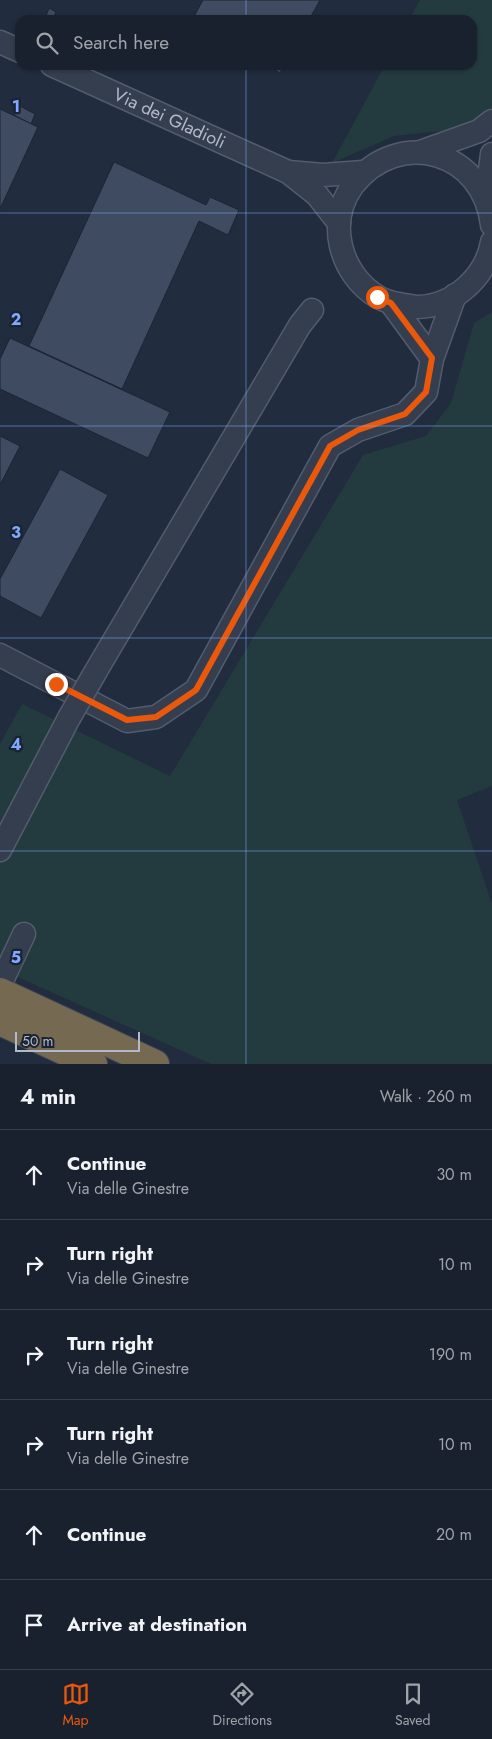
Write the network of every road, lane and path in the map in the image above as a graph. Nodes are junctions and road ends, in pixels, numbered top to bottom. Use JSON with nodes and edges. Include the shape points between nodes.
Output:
{"nodes":[{"id":1,"x":0,"y":42,"type":"edge"},
{"id":2,"x":15,"y":49,"type":"edge"},
{"id":3,"x":63,"y":70,"type":"edge"},
{"id":4,"x":492,"y":120,"type":"edge"},
{"id":5,"x":420,"y":152,"type":"junction"},
{"id":6,"x":492,"y":154,"type":"edge"},
{"id":7,"x":288,"y":172,"type":"junction"},
{"id":8,"x":363,"y":172,"type":"junction"},
{"id":9,"x":486,"y":200,"type":"junction"},
{"id":10,"x":339,"y":223,"type":"junction"},
{"id":11,"x":492,"y":225,"type":"edge"},
{"id":12,"x":492,"y":242,"type":"edge"},
{"id":13,"x":492,"y":284,"type":"edge"},
{"id":14,"x":460,"y":292,"type":"junction"},
{"id":15,"x":391,"y":303,"type":"junction"},
{"id":16,"x":312,"y":310,"type":"dead end"},
{"id":17,"x":432,"y":358,"type":"junction"},
{"id":18,"x":0,"y":655,"type":"edge"},
{"id":19,"x":0,"y":850,"type":"edge"},
{"id":20,"x":24,"y":934,"type":"dead end"},
{"id":21,"x":0,"y":985,"type":"edge"},
{"id":22,"x":0,"y":992,"type":"edge"},
{"id":23,"x":0,"y":1021,"type":"edge"},
{"id":24,"x":93,"y":1064,"type":"edge"},
{"id":25,"x":155,"y":1064,"type":"edge"}],
"edges":[{"from":1,"to":2,"type":"street"},
{"from":3,"to":7,"type":"street","name":"Via dei Gladioli"},
{"from":4,"to":5,"type":"street","via":[[479,131]]},
{"from":5,"to":8,"type":"street","name":"Via dei Gladioli","via":[[380,161]]},
{"from":5,"to":9,"type":"street","name":"Via dei Gladioli","via":[[446,158],[463,168],[482,189]]},
{"from":6,"to":9,"type":"street"},
{"from":7,"to":8,"type":"street","name":"Via dei Gladioli","via":[[323,175]]},
{"from":7,"to":10,"type":"street","name":"Via dei Gladioli","via":[[316,195]]},
{"from":8,"to":10,"type":"street","name":"Via dei Gladioli","via":[[341,206]]},
{"from":9,"to":11,"type":"street","name":"Via dei Gladioli"},
{"from":10,"to":15,"type":"street","name":"Via dei Gladioli","via":[[344,259],[356,280],[377,297]]},
{"from":12,"to":14,"type":"street","name":"Via dei Gladioli","via":[[479,273]]},
{"from":13,"to":14,"type":"street","name":"Via dei Gladioli"},
{"from":14,"to":15,"type":"street","name":"Via dei Gladioli","via":[[442,302],[418,307]]},
{"from":14,"to":17,"type":"street"},
{"from":15,"to":17,"type":"street"},
{"from":16,"to":19,"type":"street","bridge":true,"via":[[300,325],[68,718]]},
{"from":17,"to":18,"type":"street","via":[[426,392],[405,414],[358,430],[330,446],[196,690],[156,717],[127,720]]},
{"from":20,"to":21,"type":"street"},
{"from":22,"to":25,"type":"highway"},
{"from":23,"to":24,"type":"highway"}]}
